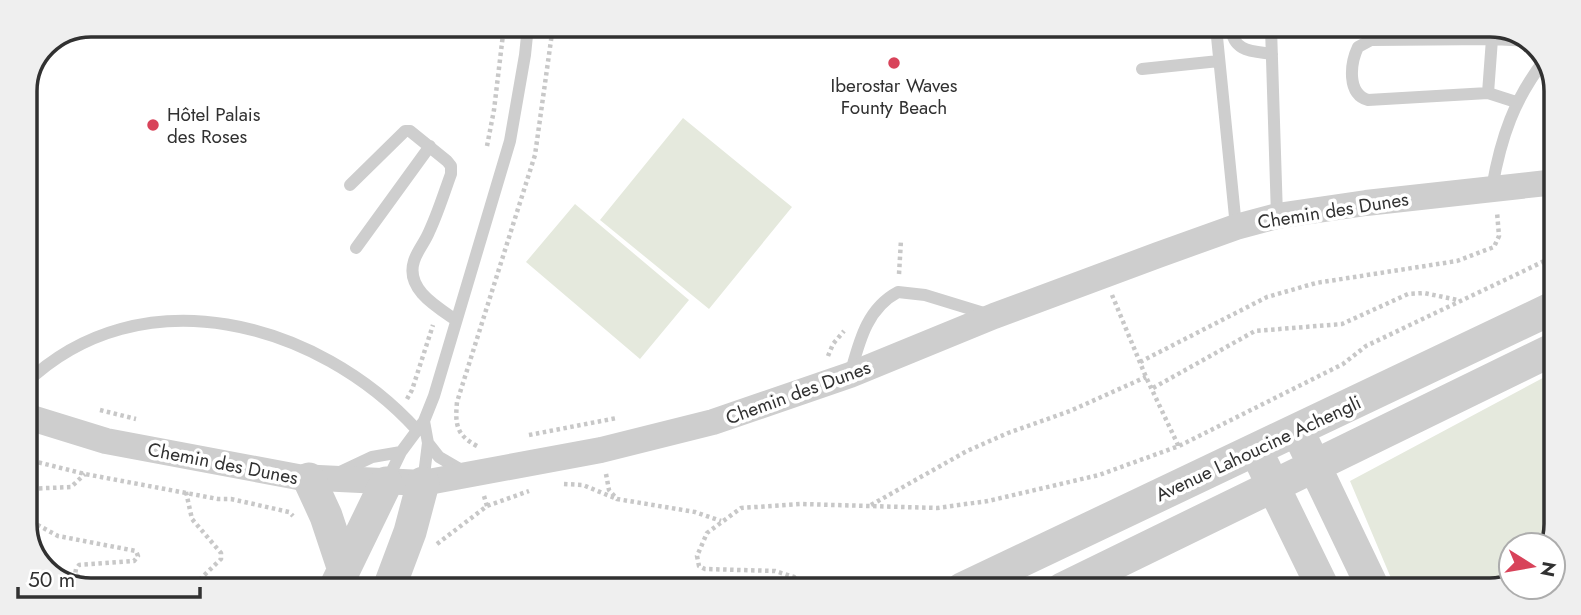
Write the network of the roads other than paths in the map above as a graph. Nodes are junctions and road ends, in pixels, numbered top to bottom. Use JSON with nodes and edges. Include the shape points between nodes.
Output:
{"nodes":[{"id":1,"x":527,"y":37,"type":"edge"},
{"id":2,"x":1217,"y":37,"type":"edge"},
{"id":3,"x":1234,"y":37,"type":"edge"},
{"id":4,"x":1271,"y":37,"type":"edge"},
{"id":5,"x":1492,"y":39,"type":"junction"},
{"id":6,"x":1507,"y":40,"type":"edge"},
{"id":7,"x":1272,"y":54,"type":"junction"},
{"id":8,"x":1219,"y":61,"type":"junction"},
{"id":9,"x":1539,"y":68,"type":"edge"},
{"id":10,"x":1142,"y":69,"type":"dead end"},
{"id":11,"x":1488,"y":93,"type":"junction"},
{"id":12,"x":1516,"y":102,"type":"junction"},
{"id":13,"x":430,"y":146,"type":"junction"},
{"id":14,"x":1544,"y":183,"type":"edge"},
{"id":15,"x":350,"y":185,"type":"dead end"},
{"id":16,"x":1492,"y":188,"type":"junction"},
{"id":17,"x":1277,"y":216,"type":"junction"},
{"id":18,"x":1236,"y":228,"type":"junction"},
{"id":19,"x":356,"y":248,"type":"dead end"},
{"id":20,"x":1544,"y":312,"type":"edge"},
{"id":21,"x":995,"y":316,"type":"junction"},
{"id":22,"x":456,"y":320,"type":"junction"},
{"id":23,"x":1544,"y":354,"type":"edge"},
{"id":24,"x":37,"y":372,"type":"edge"},
{"id":25,"x":850,"y":375,"type":"junction"},
{"id":26,"x":37,"y":420,"type":"edge"},
{"id":27,"x":421,"y":425,"type":"junction"},
{"id":28,"x":1297,"y":429,"type":"junction"},
{"id":29,"x":428,"y":443,"type":"junction"},
{"id":30,"x":1257,"y":450,"type":"junction"},
{"id":31,"x":401,"y":452,"type":"junction"},
{"id":32,"x":1314,"y":465,"type":"junction"},
{"id":33,"x":470,"y":474,"type":"junction"},
{"id":34,"x":316,"y":479,"type":"junction"},
{"id":35,"x":386,"y":483,"type":"junction"},
{"id":36,"x":423,"y":483,"type":"junction"},
{"id":37,"x":1273,"y":486,"type":"junction"},
{"id":38,"x":339,"y":578,"type":"edge"},
{"id":39,"x":393,"y":578,"type":"edge"},
{"id":40,"x":985,"y":578,"type":"edge"},
{"id":41,"x":1085,"y":578,"type":"edge"},
{"id":42,"x":1318,"y":578,"type":"edge"},
{"id":43,"x":1368,"y":578,"type":"edge"}],
"edges":[{"from":1,"to":22,"type":"lane","via":[[510,141]]},
{"from":2,"to":8,"type":"lane"},
{"from":3,"to":7,"type":"lane","via":[[1243,49]]},
{"from":4,"to":7,"type":"lane"},
{"from":5,"to":6,"type":"lane"},
{"from":5,"to":11,"type":"lane"},
{"from":5,"to":11,"type":"lane","via":[[1371,40],[1358,47],[1353,61],[1354,89],[1368,100]]},
{"from":7,"to":17,"type":"lane"},
{"from":8,"to":10,"type":"lane"},
{"from":8,"to":18,"type":"lane"},
{"from":9,"to":12,"type":"lane"},
{"from":11,"to":12,"type":"lane"},
{"from":12,"to":16,"type":"lane"},
{"from":13,"to":15,"type":"lane","via":[[405,131]]},
{"from":13,"to":19,"type":"lane"},
{"from":13,"to":22,"type":"lane","via":[[451,166],[451,174],[414,260],[413,281]]},
{"from":14,"to":16,"type":"street","name":"Chemin des Dunes"},
{"from":16,"to":17,"type":"street","name":"Chemin des Dunes"},
{"from":17,"to":18,"type":"street","name":"Chemin des Dunes"},
{"from":18,"to":21,"type":"street","name":"Chemin des Dunes"},
{"from":20,"to":28,"type":"street","name":"Avenue Lahoucine Achengli"},
{"from":21,"to":25,"type":"street","name":"Chemin des Dunes"},
{"from":21,"to":25,"type":"lane","via":[[925,295],[898,292],[881,304],[869,321]]},
{"from":22,"to":27,"type":"lane"},
{"from":23,"to":32,"type":"street","name":"Avenue Lahoucine Achengli"},
{"from":24,"to":27,"type":"lane","via":[[82,342],[114,330],[184,319],[264,332],[302,346],[362,380]]},
{"from":25,"to":33,"type":"street","name":"Chemin des Dunes","via":[[713,422],[601,450]]},
{"from":26,"to":34,"type":"street","name":"Chemin des Dunes","via":[[106,441]]},
{"from":27,"to":29,"type":"lane"},
{"from":27,"to":31,"type":"lane"},
{"from":28,"to":30,"type":"street","name":"Avenue Lahoucine Achengli"},
{"from":28,"to":32,"type":"street"},
{"from":29,"to":33,"type":"lane","via":[[439,457]]},
{"from":29,"to":36,"type":"lane"},
{"from":30,"to":37,"type":"street"},
{"from":30,"to":40,"type":"street","name":"Avenue Lahoucine Achengli"},
{"from":31,"to":34,"type":"lane","via":[[372,457]]},
{"from":31,"to":35,"type":"lane"},
{"from":32,"to":37,"type":"street","name":"Avenue Lahoucine Achengli"},
{"from":32,"to":43,"type":"street"},
{"from":33,"to":36,"type":"street","name":"Chemin des Dunes"},
{"from":34,"to":35,"type":"street","name":"Chemin des Dunes"},
{"from":34,"to":38,"type":"street"},
{"from":35,"to":36,"type":"street","name":"Chemin des Dunes"},
{"from":35,"to":38,"type":"street"},
{"from":36,"to":39,"type":"street"},
{"from":37,"to":41,"type":"street","name":"Avenue Lahoucine Achengli"},
{"from":37,"to":42,"type":"street"}]}
